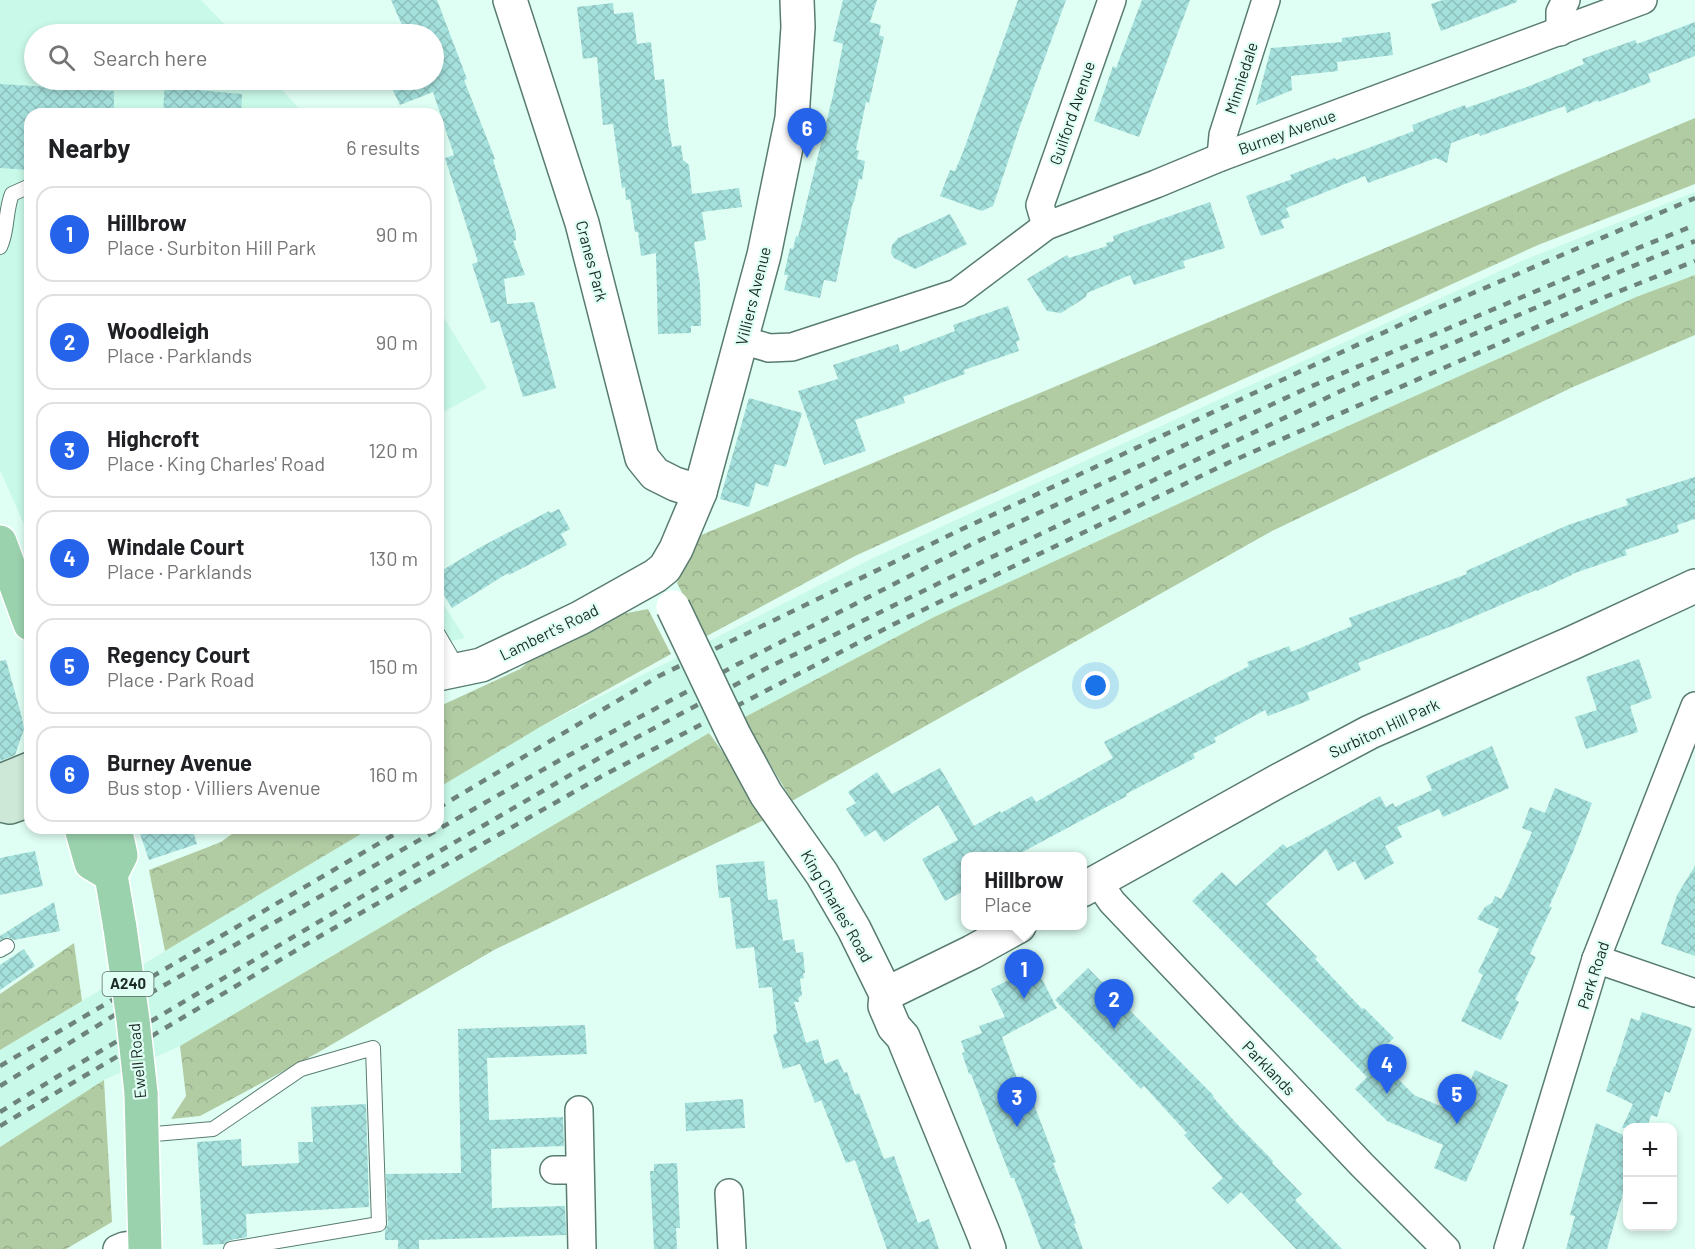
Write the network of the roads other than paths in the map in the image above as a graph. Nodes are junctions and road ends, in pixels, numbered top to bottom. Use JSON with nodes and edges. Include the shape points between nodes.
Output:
{"nodes":[{"id":1,"x":510,"y":0,"type":"edge"},
{"id":2,"x":797,"y":0,"type":"edge"},
{"id":3,"x":1112,"y":0,"type":"edge"},
{"id":4,"x":1266,"y":0,"type":"edge"},
{"id":5,"x":1566,"y":0,"type":"edge"},
{"id":6,"x":1643,"y":0,"type":"edge"},
{"id":7,"x":1560,"y":32,"type":"junction"},
{"id":8,"x":1221,"y":157,"type":"junction"},
{"id":9,"x":24,"y":189,"type":"edge"},
{"id":10,"x":4,"y":198,"type":"edge"},
{"id":11,"x":1046,"y":226,"type":"junction"},
{"id":12,"x":0,"y":247,"type":"edge"},
{"id":13,"x":742,"y":340,"type":"junction"},
{"id":14,"x":700,"y":492,"type":"junction"},
{"id":15,"x":0,"y":542,"type":"edge"},
{"id":16,"x":655,"y":576,"type":"junction"},
{"id":17,"x":1695,"y":586,"type":"edge"},
{"id":18,"x":24,"y":602,"type":"edge"},
{"id":19,"x":444,"y":657,"type":"edge"},
{"id":20,"x":448,"y":672,"type":"edge"},
{"id":21,"x":1695,"y":706,"type":"edge"},
{"id":22,"x":24,"y":771,"type":"edge"},
{"id":23,"x":0,"y":783,"type":"edge"},
{"id":24,"x":24,"y":802,"type":"edge"},
{"id":25,"x":0,"y":805,"type":"edge"},
{"id":26,"x":83,"y":834,"type":"edge"},
{"id":27,"x":116,"y":834,"type":"edge"},
{"id":28,"x":111,"y":875,"type":"junction"},
{"id":29,"x":1090,"y":886,"type":"edge"},
{"id":30,"x":1012,"y":930,"type":"edge"},
{"id":31,"x":1596,"y":959,"type":"junction"},
{"id":32,"x":1695,"y":993,"type":"edge"},
{"id":33,"x":886,"y":994,"type":"junction"},
{"id":34,"x":579,"y":1110,"type":"dead end"},
{"id":35,"x":142,"y":1135,"type":"junction"},
{"id":36,"x":729,"y":1193,"type":"dead end"},
{"id":37,"x":136,"y":1247,"type":"edge"},
{"id":38,"x":231,"y":1249,"type":"edge"},
{"id":39,"x":582,"y":1249,"type":"edge"},
{"id":40,"x":732,"y":1249,"type":"edge"},
{"id":41,"x":989,"y":1249,"type":"edge"},
{"id":42,"x":1446,"y":1249,"type":"edge"},
{"id":43,"x":1508,"y":1249,"type":"edge"}],
"edges":[{"from":1,"to":14,"type":"street","name":"Cranes Park","via":[[582,223],[642,458],[655,474]]},
{"from":2,"to":13,"type":"street","name":"Villiers Avenue","via":[[792,118]]},
{"from":3,"to":11,"type":"street","name":"Guilford Avenue","via":[[1040,205]]},
{"from":4,"to":8,"type":"street","name":"Minniedale","via":[[1223,135]]},
{"from":5,"to":7,"type":"street","via":[[1560,12]]},
{"from":6,"to":7,"type":"street","name":"Burney Avenue"},
{"from":7,"to":8,"type":"street","name":"Burney Avenue"},
{"from":8,"to":11,"type":"street","name":"Burney Avenue"},
{"from":9,"to":10,"type":"lane"},
{"from":10,"to":12,"type":"lane"},
{"from":11,"to":13,"type":"street","name":"Burney Avenue","via":[[957,293],[792,347],[769,348]]},
{"from":13,"to":14,"type":"street","name":"Villiers Avenue"},
{"from":14,"to":16,"type":"street","name":"Villiers Avenue","via":[[676,549]]},
{"from":15,"to":18,"type":"main road"},
{"from":16,"to":20,"type":"street","name":"Lambert's Road","via":[[532,642],[481,665]]},
{"from":16,"to":33,"type":"street","name":"King Charles' Road","bridge":true,"via":[[765,794],[822,874]]},
{"from":17,"to":29,"type":"street","name":"Surbiton Hill Park","via":[[1370,732]]},
{"from":19,"to":20,"type":"lane"},
{"from":21,"to":31,"type":"street","name":"Park Road"},
{"from":22,"to":23,"type":"main road"},
{"from":24,"to":25,"type":"main road","via":[[10,807]]},
{"from":26,"to":28,"type":"main road","via":[[91,863]]},
{"from":27,"to":28,"type":"main road","name":"Ewell Road","number":"A240","via":[[121,855]]},
{"from":28,"to":35,"type":"main road","name":"Ewell Road","number":"A240","bridge":true,"via":[[133,1020]]},
{"from":29,"to":42,"type":"street","name":"Parklands","via":[[1106,896]]},
{"from":30,"to":33,"type":"street"},
{"from":31,"to":32,"type":"street"},
{"from":31,"to":43,"type":"street","name":"Park Road"},
{"from":33,"to":41,"type":"street","name":"King Charles' Road","via":[[885,1006],[903,1037]]},
{"from":34,"to":39,"type":"street","via":[[567,1170]]},
{"from":35,"to":37,"type":"main road","name":"Ewell Road","number":"A240"},
{"from":35,"to":38,"type":"lane","via":[[213,1129],[301,1069],[373,1048],[379,1224]]},
{"from":36,"to":40,"type":"street"}]}
